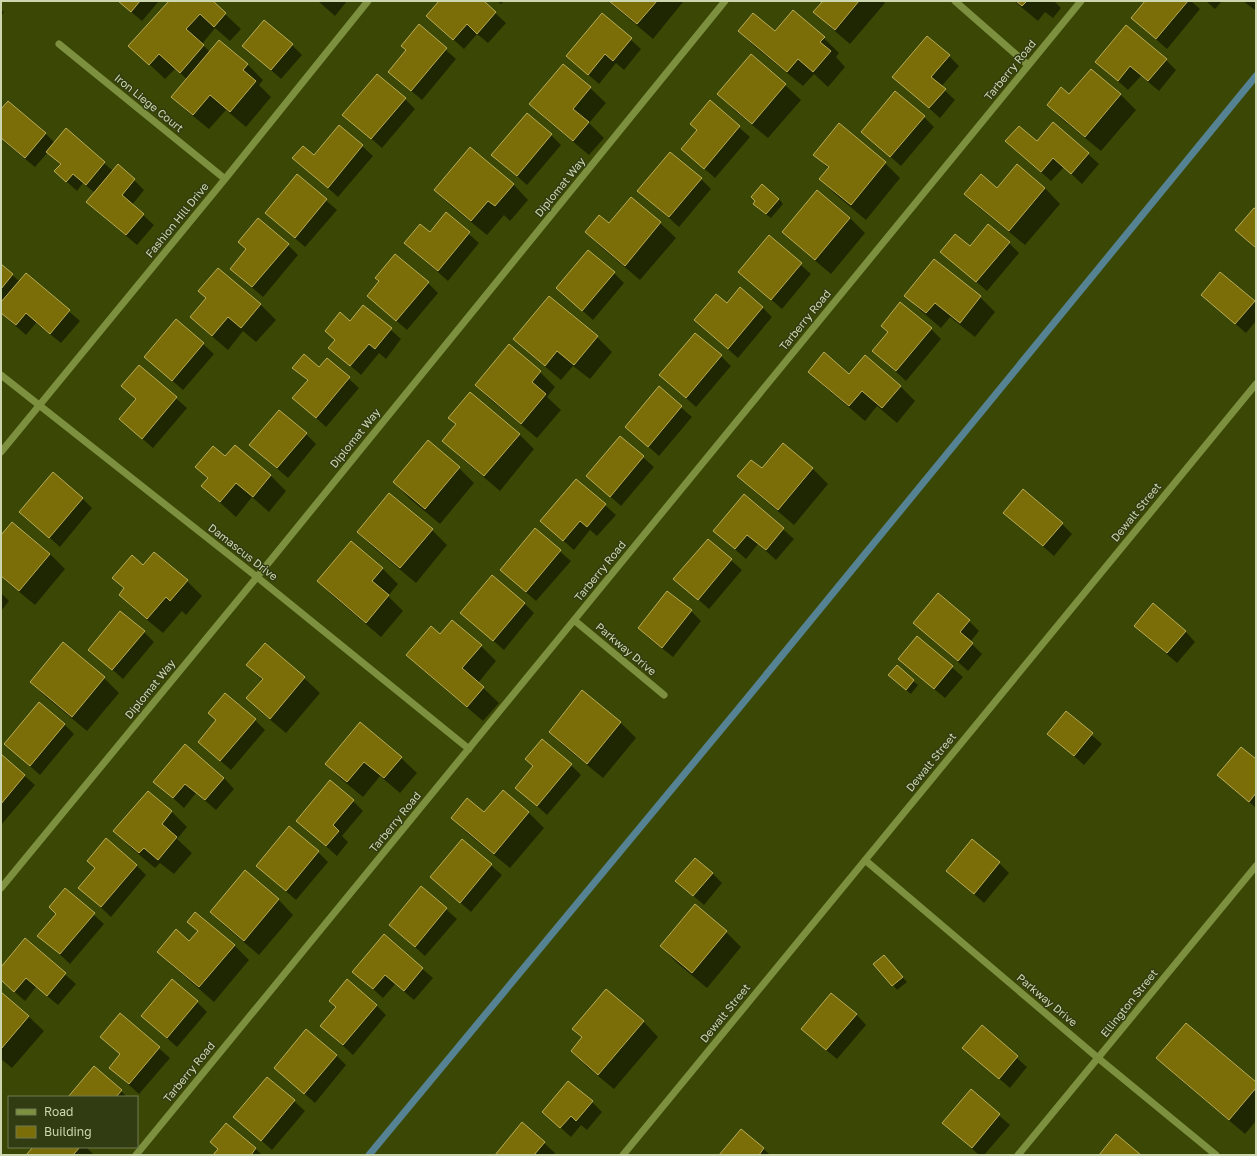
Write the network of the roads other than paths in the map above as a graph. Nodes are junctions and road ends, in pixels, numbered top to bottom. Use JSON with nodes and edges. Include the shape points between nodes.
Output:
{"nodes":[{"id":1,"x":368,"y":1,"type":"edge"},
{"id":2,"x":725,"y":1,"type":"edge"},
{"id":3,"x":954,"y":1,"type":"edge"},
{"id":4,"x":1081,"y":1,"type":"edge"},
{"id":5,"x":59,"y":44,"type":"dead end"},
{"id":6,"x":1028,"y":65,"type":"junction"},
{"id":7,"x":225,"y":179,"type":"junction"},
{"id":8,"x":1,"y":375,"type":"edge"},
{"id":9,"x":1256,"y":384,"type":"edge"},
{"id":10,"x":39,"y":406,"type":"junction"},
{"id":11,"x":1,"y":452,"type":"edge"},
{"id":12,"x":257,"y":577,"type":"junction"},
{"id":13,"x":574,"y":620,"type":"junction"},
{"id":14,"x":664,"y":695,"type":"dead end"},
{"id":15,"x":468,"y":749,"type":"junction"},
{"id":16,"x":865,"y":860,"type":"junction"},
{"id":17,"x":1256,"y":866,"type":"edge"},
{"id":18,"x":1,"y":888,"type":"edge"},
{"id":19,"x":1098,"y":1058,"type":"junction"},
{"id":20,"x":136,"y":1155,"type":"edge"},
{"id":21,"x":623,"y":1155,"type":"edge"},
{"id":22,"x":1018,"y":1155,"type":"edge"},
{"id":23,"x":1216,"y":1155,"type":"edge"}],
"edges":[{"from":1,"to":7,"type":"street","name":"Fashion Hill Drive"},
{"from":2,"to":12,"type":"street","name":"Diplomat Way"},
{"from":3,"to":6,"type":"street"},
{"from":4,"to":6,"type":"street","name":"Tarberry Road"},
{"from":5,"to":7,"type":"street","name":"Iron Liege Court"},
{"from":6,"to":13,"type":"street","name":"Tarberry Road"},
{"from":7,"to":10,"type":"street","name":"Fashion Hill Drive"},
{"from":8,"to":10,"type":"street","name":"Damascus Drive"},
{"from":9,"to":16,"type":"street","name":"Dewalt Street"},
{"from":10,"to":11,"type":"street","name":"Fashion Hill Drive"},
{"from":10,"to":12,"type":"street","name":"Damascus Drive"},
{"from":12,"to":15,"type":"street","name":"Damascus Drive"},
{"from":12,"to":18,"type":"street","name":"Diplomat Way"},
{"from":13,"to":14,"type":"street","name":"Parkway Drive"},
{"from":13,"to":15,"type":"street","name":"Tarberry Road"},
{"from":15,"to":20,"type":"street","name":"Tarberry Road"},
{"from":16,"to":19,"type":"street","name":"Parkway Drive"},
{"from":16,"to":21,"type":"street","name":"Dewalt Street"},
{"from":17,"to":19,"type":"street","name":"Ellington Street"},
{"from":19,"to":22,"type":"street","name":"Ellington Street"},
{"from":19,"to":23,"type":"street","name":"Parkway Drive"}]}
